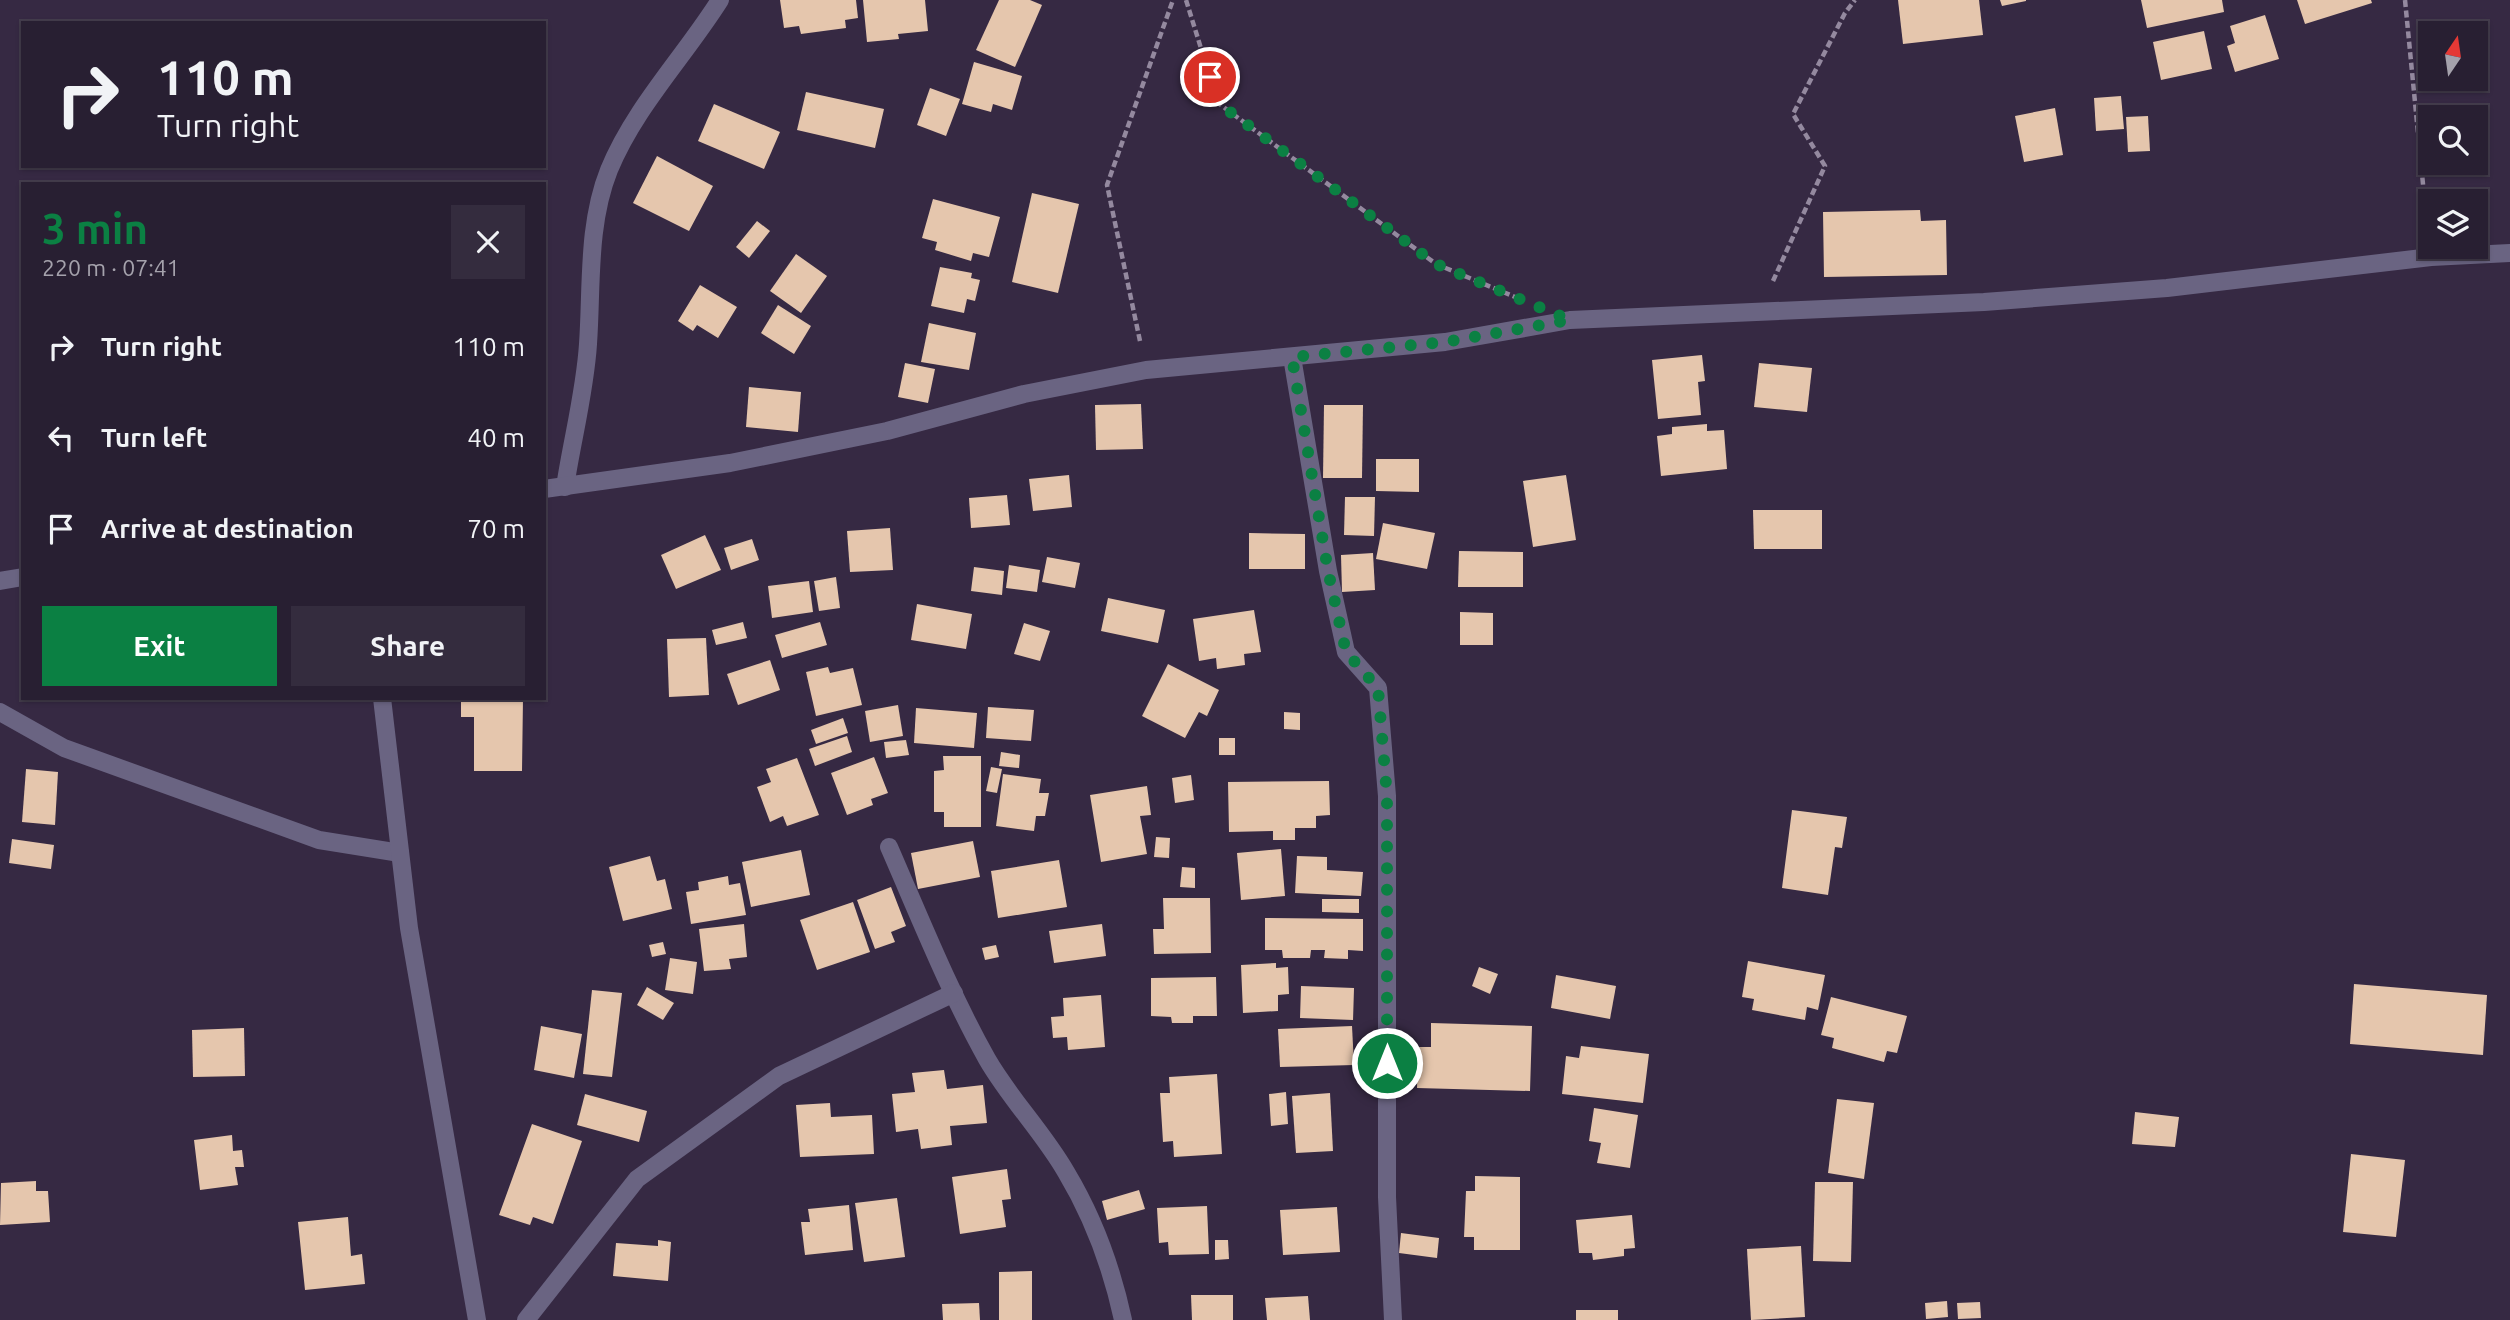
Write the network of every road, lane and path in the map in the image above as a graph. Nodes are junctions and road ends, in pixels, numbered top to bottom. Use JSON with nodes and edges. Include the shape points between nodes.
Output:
{"nodes":[{"id":1,"x":720,"y":0,"type":"edge"},
{"id":2,"x":1173,"y":0,"type":"edge"},
{"id":3,"x":1186,"y":0,"type":"edge"},
{"id":4,"x":1855,"y":0,"type":"edge"},
{"id":5,"x":2405,"y":0,"type":"edge"},
{"id":6,"x":2424,"y":189,"type":"edge"},
{"id":7,"x":2510,"y":253,"type":"edge"},
{"id":8,"x":2488,"y":254,"type":"edge"},
{"id":9,"x":2418,"y":259,"type":"edge"},
{"id":10,"x":1521,"y":300,"type":"dead end"},
{"id":11,"x":1759,"y":312,"type":"junction"},
{"id":12,"x":1292,"y":357,"type":"junction"},
{"id":13,"x":1146,"y":370,"type":"junction"},
{"id":14,"x":565,"y":487,"type":"junction"},
{"id":15,"x":546,"y":489,"type":"edge"},
{"id":16,"x":21,"y":577,"type":"edge"},
{"id":17,"x":0,"y":582,"type":"edge"},
{"id":18,"x":382,"y":700,"type":"edge"},
{"id":19,"x":0,"y":712,"type":"edge"},
{"id":20,"x":889,"y":847,"type":"dead end"},
{"id":21,"x":400,"y":853,"type":"junction"},
{"id":22,"x":954,"y":993,"type":"junction"},
{"id":23,"x":477,"y":1320,"type":"edge"},
{"id":24,"x":526,"y":1320,"type":"edge"},
{"id":25,"x":1123,"y":1320,"type":"edge"},
{"id":26,"x":1393,"y":1320,"type":"edge"}],
"edges":[{"from":1,"to":14,"type":"street","via":[[630,126],[608,173],[595,225],[588,346]]},
{"from":2,"to":13,"type":"path","via":[[1107,185]]},
{"from":3,"to":10,"type":"path","via":[[1218,103],[1436,264]]},
{"from":4,"to":11,"type":"path","via":[[1793,114],[1825,166]]},
{"from":5,"to":6,"type":"path"},
{"from":7,"to":8,"type":"street"},
{"from":9,"to":11,"type":"street","via":[[2167,288]]},
{"from":11,"to":12,"type":"street","via":[[1570,320],[1445,342]]},
{"from":12,"to":13,"type":"street"},
{"from":12,"to":26,"type":"street","via":[[1346,652],[1378,688],[1387,796],[1387,1197]]},
{"from":13,"to":14,"type":"street","via":[[1024,394],[887,432],[730,463]]},
{"from":14,"to":15,"type":"street"},
{"from":16,"to":17,"type":"street"},
{"from":18,"to":21,"type":"street"},
{"from":19,"to":21,"type":"street","via":[[64,748],[319,840]]},
{"from":20,"to":22,"type":"street"},
{"from":21,"to":23,"type":"street"},
{"from":22,"to":24,"type":"street","via":[[779,1076],[637,1180]]},
{"from":22,"to":25,"type":"street","via":[[988,1060],[1066,1171],[1094,1228]]}]}
